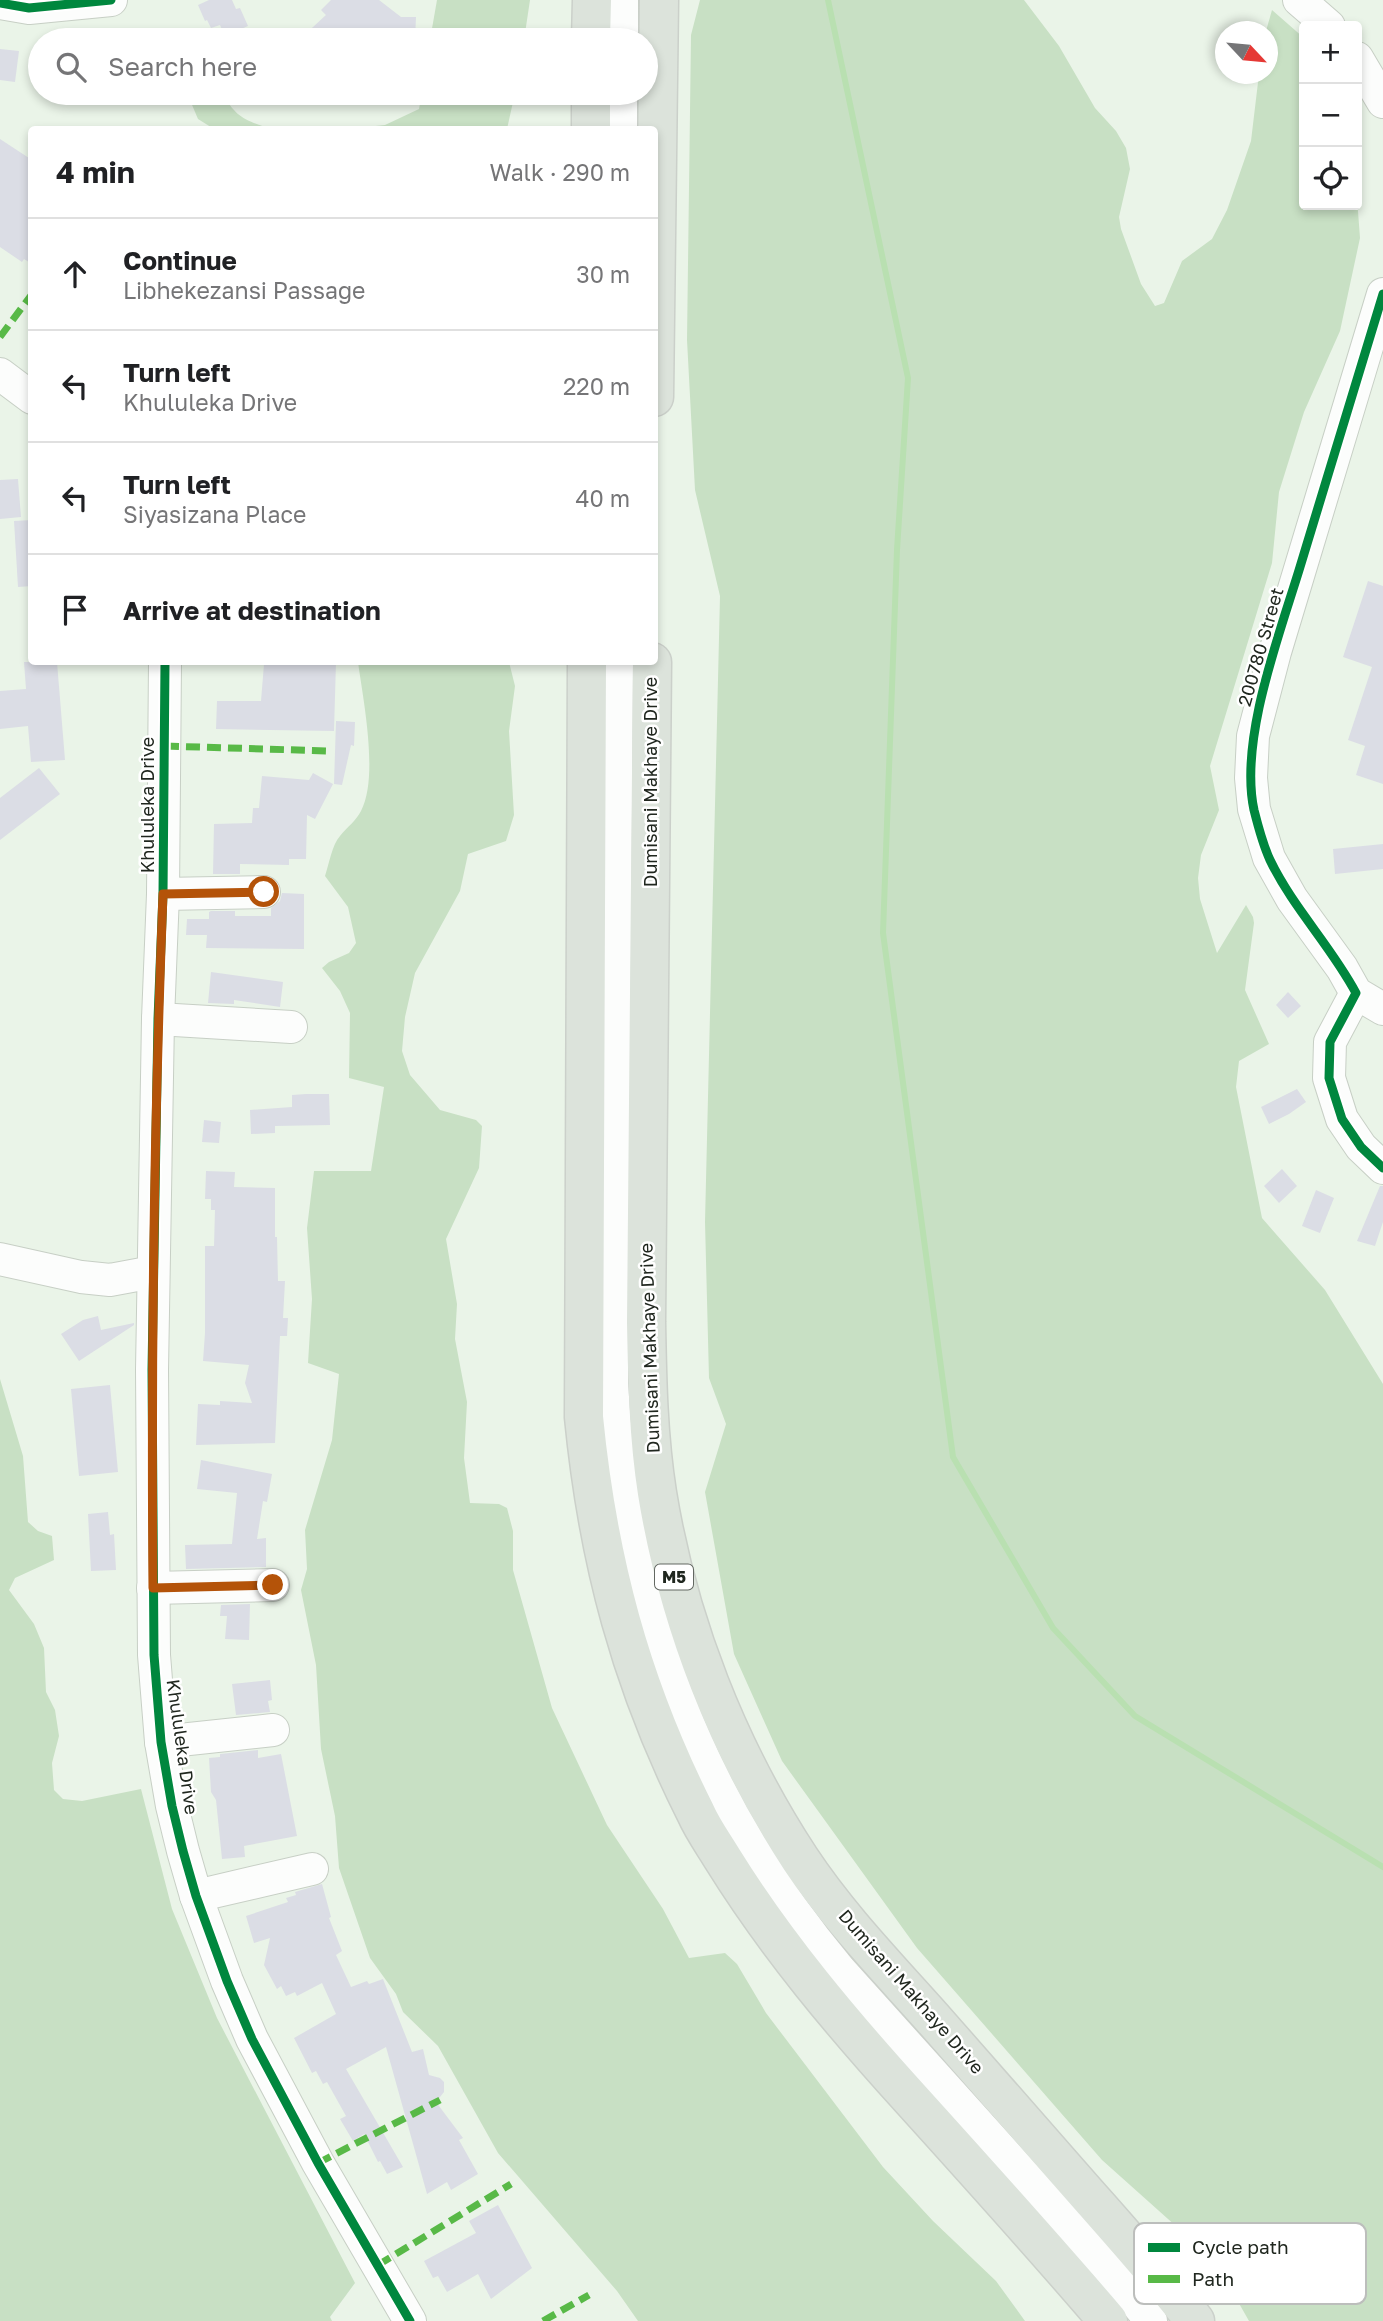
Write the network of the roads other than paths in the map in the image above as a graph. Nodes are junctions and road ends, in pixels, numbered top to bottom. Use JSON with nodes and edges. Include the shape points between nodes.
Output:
{"nodes":[{"id":1,"x":111,"y":0,"type":"edge"},
{"id":2,"x":592,"y":0,"type":"edge"},
{"id":3,"x":622,"y":0,"type":"edge"},
{"id":4,"x":659,"y":0,"type":"edge"},
{"id":5,"x":1299,"y":0,"type":"edge"},
{"id":6,"x":0,"y":3,"type":"edge"},
{"id":7,"x":1323,"y":21,"type":"edge"},
{"id":8,"x":592,"y":28,"type":"edge"},
{"id":9,"x":622,"y":28,"type":"edge"},
{"id":10,"x":1362,"y":66,"type":"edge"},
{"id":11,"x":658,"y":79,"type":"edge"},
{"id":12,"x":1383,"y":102,"type":"edge"},
{"id":13,"x":591,"y":105,"type":"edge"},
{"id":14,"x":621,"y":105,"type":"edge"},
{"id":15,"x":658,"y":105,"type":"edge"},
{"id":16,"x":591,"y":126,"type":"edge"},
{"id":17,"x":621,"y":126,"type":"edge"},
{"id":18,"x":657,"y":126,"type":"edge"},
{"id":19,"x":1383,"y":294,"type":"edge"},
{"id":20,"x":0,"y":374,"type":"edge"},
{"id":21,"x":28,"y":395,"type":"edge"},
{"id":22,"x":165,"y":665,"type":"edge"},
{"id":23,"x":587,"y":665,"type":"edge"},
{"id":24,"x":617,"y":665,"type":"edge"},
{"id":25,"x":652,"y":665,"type":"edge"},
{"id":26,"x":264,"y":892,"type":"dead end"},
{"id":27,"x":163,"y":894,"type":"junction"},
{"id":28,"x":1356,"y":993,"type":"junction"},
{"id":29,"x":1383,"y":1009,"type":"edge"},
{"id":30,"x":158,"y":1019,"type":"junction"},
{"id":31,"x":291,"y":1027,"type":"dead end"},
{"id":32,"x":1383,"y":1168,"type":"edge"},
{"id":33,"x":0,"y":1259,"type":"edge"},
{"id":34,"x":153,"y":1272,"type":"junction"},
{"id":35,"x":273,"y":1585,"type":"dead end"},
{"id":36,"x":153,"y":1588,"type":"junction"},
{"id":37,"x":273,"y":1730,"type":"dead end"},
{"id":38,"x":161,"y":1742,"type":"junction"},
{"id":39,"x":312,"y":1869,"type":"dead end"},
{"id":40,"x":195,"y":1896,"type":"junction"},
{"id":41,"x":1134,"y":2246,"type":"edge"},
{"id":42,"x":1134,"y":2301,"type":"edge"},
{"id":43,"x":1136,"y":2304,"type":"edge"},
{"id":44,"x":1182,"y":2304,"type":"edge"},
{"id":45,"x":410,"y":2321,"type":"edge"},
{"id":46,"x":1108,"y":2321,"type":"edge"},
{"id":47,"x":1150,"y":2321,"type":"edge"},
{"id":48,"x":1195,"y":2321,"type":"edge"}],
"edges":[{"from":1,"to":6,"type":"street","via":[[24,8]]},
{"from":2,"to":8,"type":"main road"},
{"from":3,"to":9,"type":"street"},
{"from":4,"to":11,"type":"main road"},
{"from":5,"to":7,"type":"street"},
{"from":10,"to":12,"type":"street"},
{"from":13,"to":16,"type":"main road"},
{"from":14,"to":17,"type":"street"},
{"from":15,"to":18,"type":"main road"},
{"from":19,"to":28,"type":"street","name":"200780 Street","via":[[1275,652],[1253,736],[1251,778],[1254,808],[1269,858]]},
{"from":20,"to":21,"type":"street"},
{"from":22,"to":27,"type":"street","name":"Khululeka Drive"},
{"from":23,"to":46,"type":"main road","via":[[583,1405],[596,1511],[621,1625],[661,1737],[696,1815],[750,1903],[837,2017]]},
{"from":24,"to":42,"type":"street","via":[[612,1383],[623,1494],[653,1627],[707,1765],[748,1843],[807,1930]]},
{"from":25,"to":41,"type":"main road","name":"Dumisani Makhaye Drive","number":"M5","via":[[648,1405],[666,1541],[691,1637],[761,1793],[801,1861],[863,1943]]},
{"from":26,"to":27,"type":"street"},
{"from":27,"to":30,"type":"street","name":"Khululeka Drive"},
{"from":28,"to":29,"type":"street","name":"200780 Street"},
{"from":28,"to":32,"type":"street","via":[[1330,1042],[1329,1078],[1342,1119]]},
{"from":30,"to":31,"type":"street"},
{"from":30,"to":34,"type":"street","name":"Khululeka Drive"},
{"from":33,"to":34,"type":"street","via":[[110,1280]]},
{"from":34,"to":36,"type":"street","name":"Khululeka Drive"},
{"from":35,"to":36,"type":"street"},
{"from":36,"to":38,"type":"street","name":"Khululeka Drive"},
{"from":37,"to":38,"type":"street"},
{"from":38,"to":40,"type":"street","name":"Khululeka Drive"},
{"from":39,"to":40,"type":"street"},
{"from":40,"to":45,"type":"street","name":"Khululeka Drive","via":[[252,2039]]},
{"from":43,"to":47,"type":"street"},
{"from":44,"to":48,"type":"main road","name":"Dumisani Makhaye Drive","number":"M5"}]}
